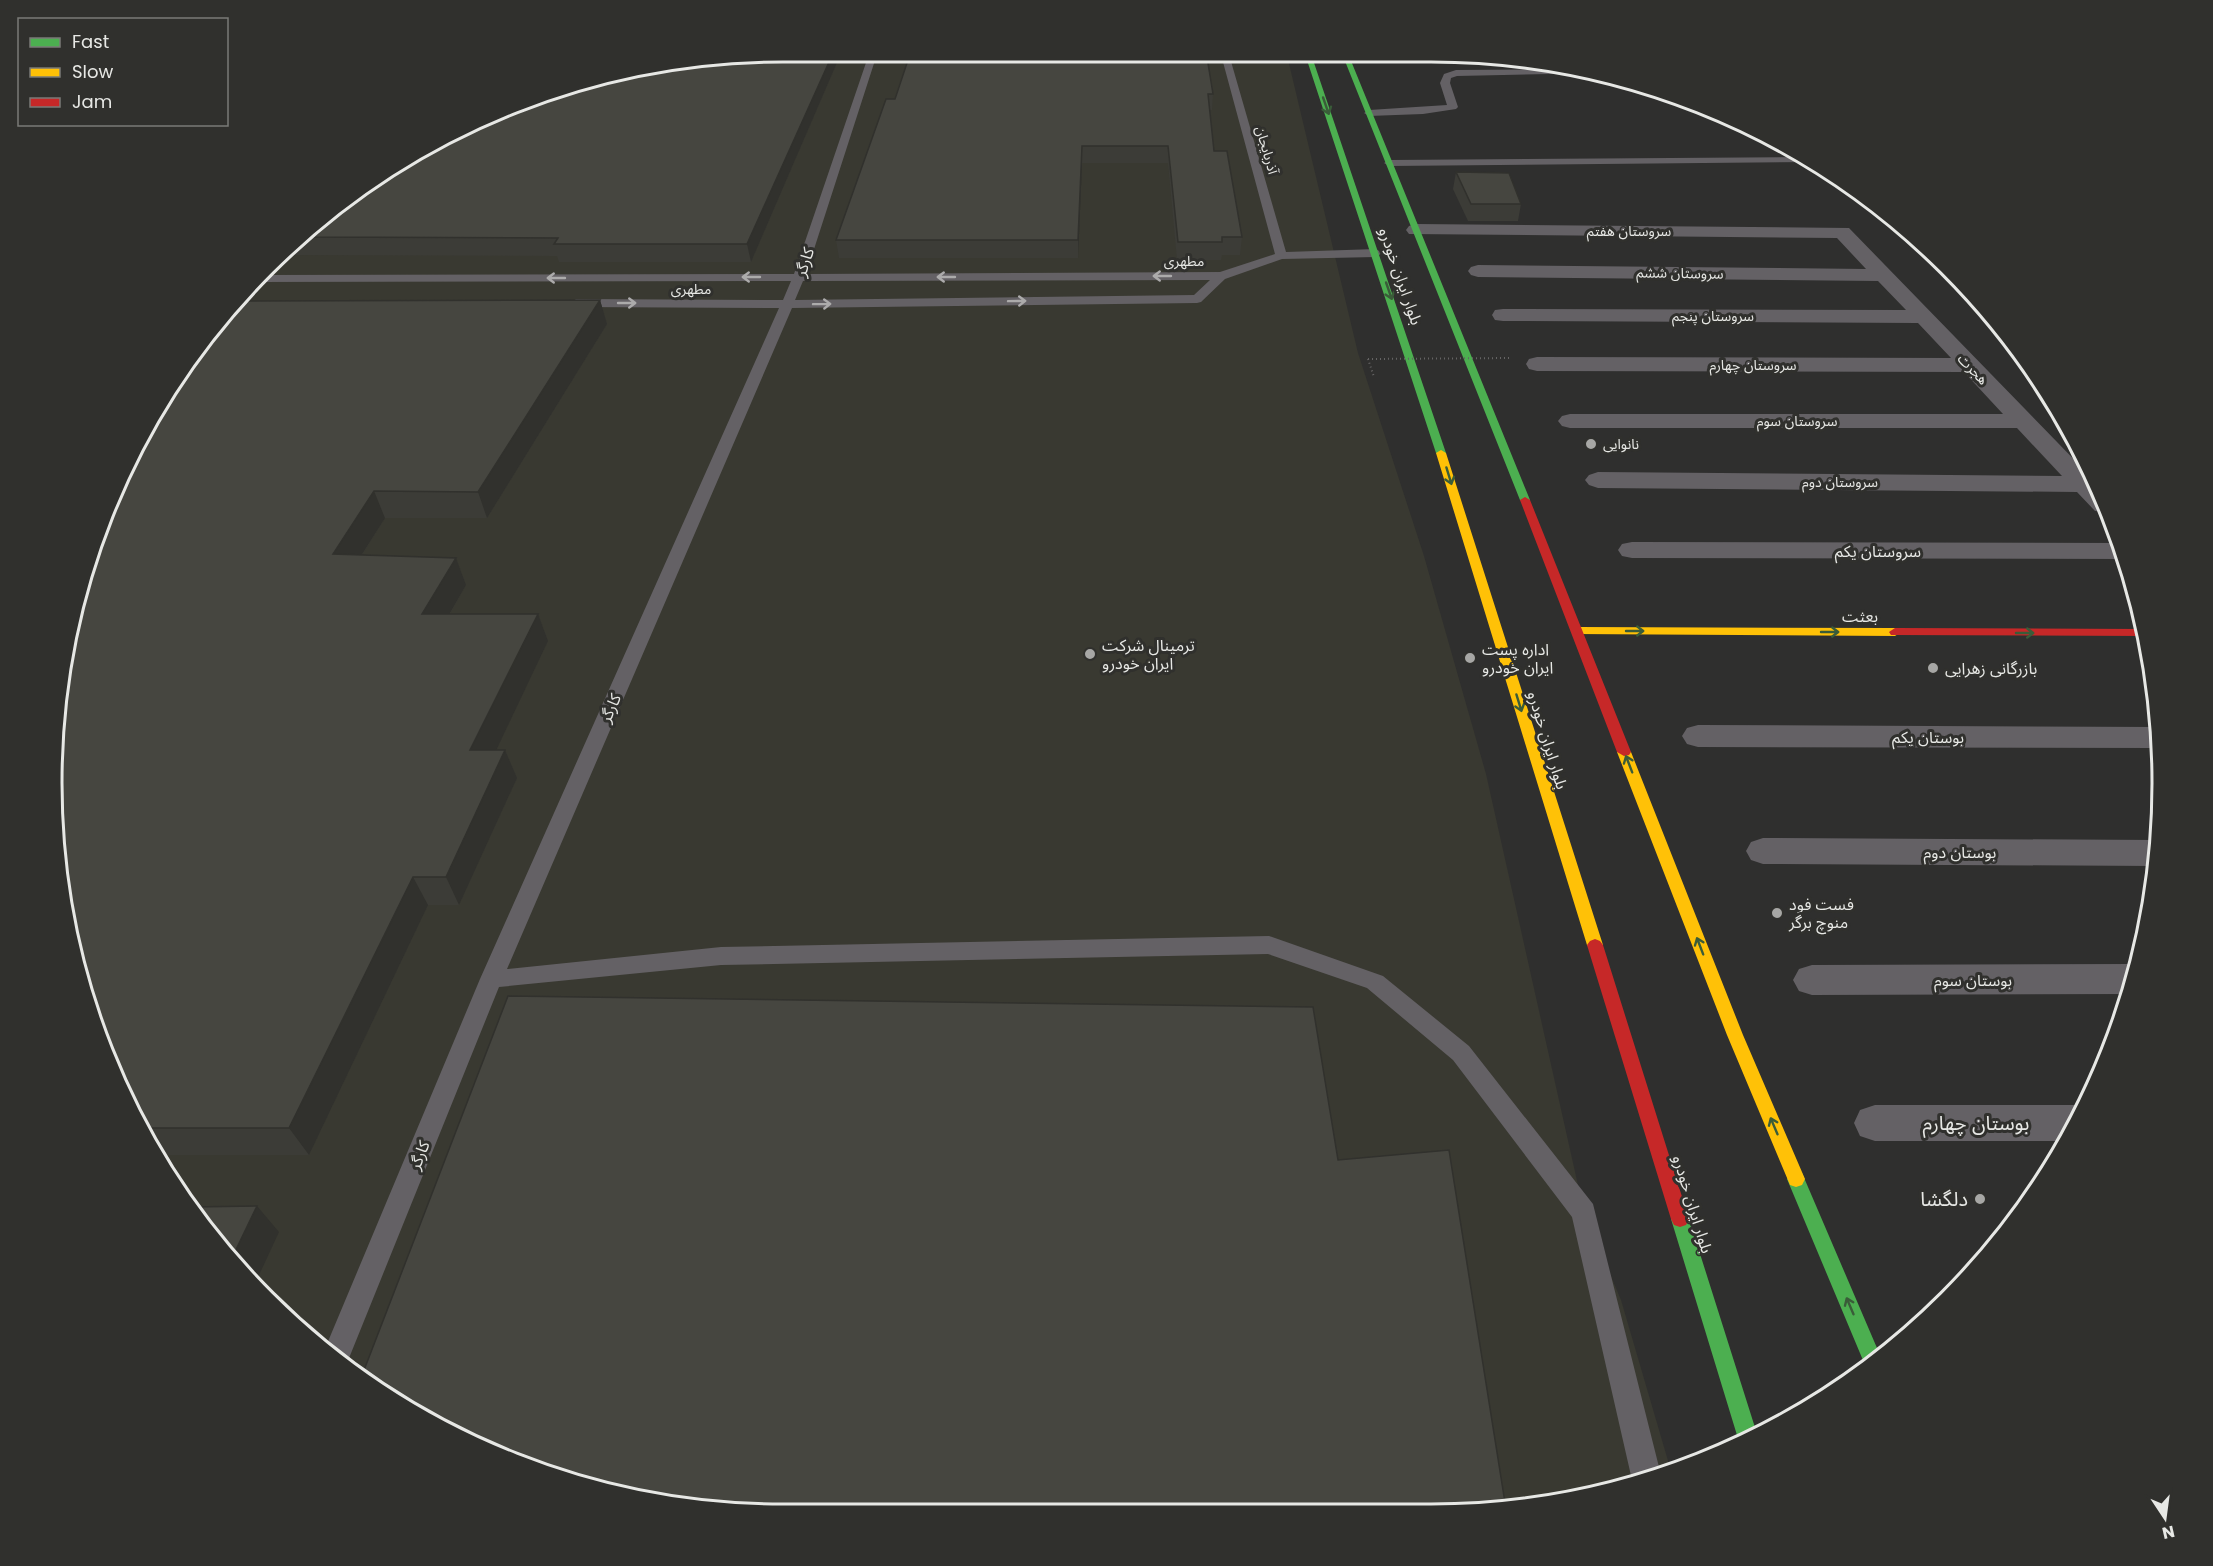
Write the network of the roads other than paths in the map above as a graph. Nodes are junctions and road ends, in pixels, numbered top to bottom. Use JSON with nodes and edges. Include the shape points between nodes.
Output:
{"nodes":[{"id":1,"x":870,"y":62,"type":"edge"},
{"id":2,"x":1227,"y":62,"type":"edge"},
{"id":3,"x":1311,"y":62,"type":"edge"},
{"id":4,"x":1348,"y":62,"type":"edge"},
{"id":5,"x":1553,"y":72,"type":"edge"},
{"id":6,"x":1369,"y":113,"type":"junction"},
{"id":7,"x":1794,"y":160,"type":"edge"},
{"id":8,"x":1389,"y":163,"type":"junction"},
{"id":9,"x":1416,"y":230,"type":"junction"},
{"id":10,"x":1842,"y":232,"type":"joint"},
{"id":11,"x":1376,"y":253,"type":"junction"},
{"id":12,"x":1281,"y":256,"type":"junction"},
{"id":13,"x":1478,"y":271,"type":"dead end"},
{"id":14,"x":1883,"y":275,"type":"junction"},
{"id":15,"x":1221,"y":276,"type":"junction"},
{"id":16,"x":799,"y":277,"type":"junction"},
{"id":17,"x":267,"y":279,"type":"edge"},
{"id":18,"x":563,"y":303,"type":"edge"},
{"id":19,"x":788,"y":304,"type":"junction"},
{"id":20,"x":1503,"y":315,"type":"dead end"},
{"id":21,"x":1924,"y":317,"type":"junction"},
{"id":22,"x":1537,"y":364,"type":"dead end"},
{"id":23,"x":1969,"y":365,"type":"junction"},
{"id":24,"x":1570,"y":421,"type":"dead end"},
{"id":25,"x":2023,"y":421,"type":"junction"},
{"id":26,"x":1598,"y":480,"type":"dead end"},
{"id":27,"x":2083,"y":484,"type":"junction"},
{"id":28,"x":2089,"y":490,"type":"edge"},
{"id":29,"x":1632,"y":550,"type":"dead end"},
{"id":30,"x":2113,"y":551,"type":"edge"},
{"id":31,"x":1577,"y":631,"type":"junction"},
{"id":32,"x":2136,"y":633,"type":"edge"},
{"id":33,"x":1698,"y":736,"type":"dead end"},
{"id":34,"x":2150,"y":738,"type":"edge"},
{"id":35,"x":1763,"y":851,"type":"dead end"},
{"id":36,"x":2147,"y":854,"type":"edge"},
{"id":37,"x":491,"y":979,"type":"junction"},
{"id":38,"x":2124,"y":979,"type":"edge"},
{"id":39,"x":1812,"y":980,"type":"dead end"},
{"id":40,"x":1875,"y":1123,"type":"dead end"},
{"id":41,"x":2066,"y":1123,"type":"edge"},
{"id":42,"x":338,"y":1350,"type":"edge"},
{"id":43,"x":1870,"y":1354,"type":"edge"},
{"id":44,"x":1746,"y":1431,"type":"edge"},
{"id":45,"x":1645,"y":1471,"type":"edge"}],
"edges":[{"from":1,"to":16,"type":"lane","name":"کارگر"},
{"from":2,"to":12,"type":"lane","name":"آذربایجان"},
{"from":3,"to":11,"type":"main road","name":"بلوار ایران خودرو","one_way":true},
{"from":4,"to":6,"type":"main road","name":"بلوار ایران خودرو"},
{"from":5,"to":6,"type":"lane","via":[[1456,73],[1447,76],[1445,83],[1453,106]]},
{"from":6,"to":8,"type":"main road","name":"بلوار ایران خودرو"},
{"from":7,"to":8,"type":"lane"},
{"from":8,"to":9,"type":"main road","name":"بلوار ایران خودرو"},
{"from":9,"to":10,"type":"street","name":"سروستان هفتم"},
{"from":9,"to":31,"type":"main road","name":"بلوار ایران خودرو"},
{"from":10,"to":14,"type":"street","name":"هجرت"},
{"from":11,"to":12,"type":"lane"},
{"from":11,"to":44,"type":"main road","name":"بلوار ایران خودرو","one_way":true},
{"from":12,"to":15,"type":"lane"},
{"from":13,"to":14,"type":"street","name":"سروستان ششم"},
{"from":14,"to":21,"type":"street","name":"هجرت"},
{"from":15,"to":16,"type":"lane","name":"مطهری","one_way":true},
{"from":19,"to":15,"type":"lane","name":"مطهری","one_way":true,"via":[[1197,299]]},
{"from":16,"to":17,"type":"lane","name":"مطهری","one_way":true},
{"from":16,"to":19,"type":"lane","name":"کارگر"},
{"from":18,"to":19,"type":"lane","name":"مطهری","one_way":true},
{"from":19,"to":37,"type":"lane","name":"کارگر"},
{"from":20,"to":21,"type":"street","name":"سروستان پنجم"},
{"from":21,"to":23,"type":"street","name":"هجرت"},
{"from":22,"to":23,"type":"street","name":"سروستان چهارم"},
{"from":23,"to":25,"type":"street","name":"هجرت"},
{"from":24,"to":25,"type":"street","name":"سروستان سوم"},
{"from":25,"to":27,"type":"street","name":"هجرت"},
{"from":26,"to":27,"type":"street","name":"سروستان دوم"},
{"from":27,"to":28,"type":"street","name":"هجرت"},
{"from":29,"to":30,"type":"street","name":"سروستان یکم"},
{"from":31,"to":32,"type":"main road","name":"بعثت","one_way":true},
{"from":43,"to":31,"type":"main road","name":"بلوار ایران خودرو","one_way":true,"via":[[1735,1035]]},
{"from":33,"to":34,"type":"street","name":"بوستان یکم"},
{"from":35,"to":36,"type":"street","name":"بوستان دوم"},
{"from":37,"to":42,"type":"lane","name":"کارگر"},
{"from":37,"to":45,"type":"lane","via":[[721,956],[1269,945],[1375,982],[1461,1053],[1584,1212]]},
{"from":38,"to":39,"type":"street","name":"بوستان سوم"},
{"from":40,"to":41,"type":"street","name":"بوستان چهارم"}]}
